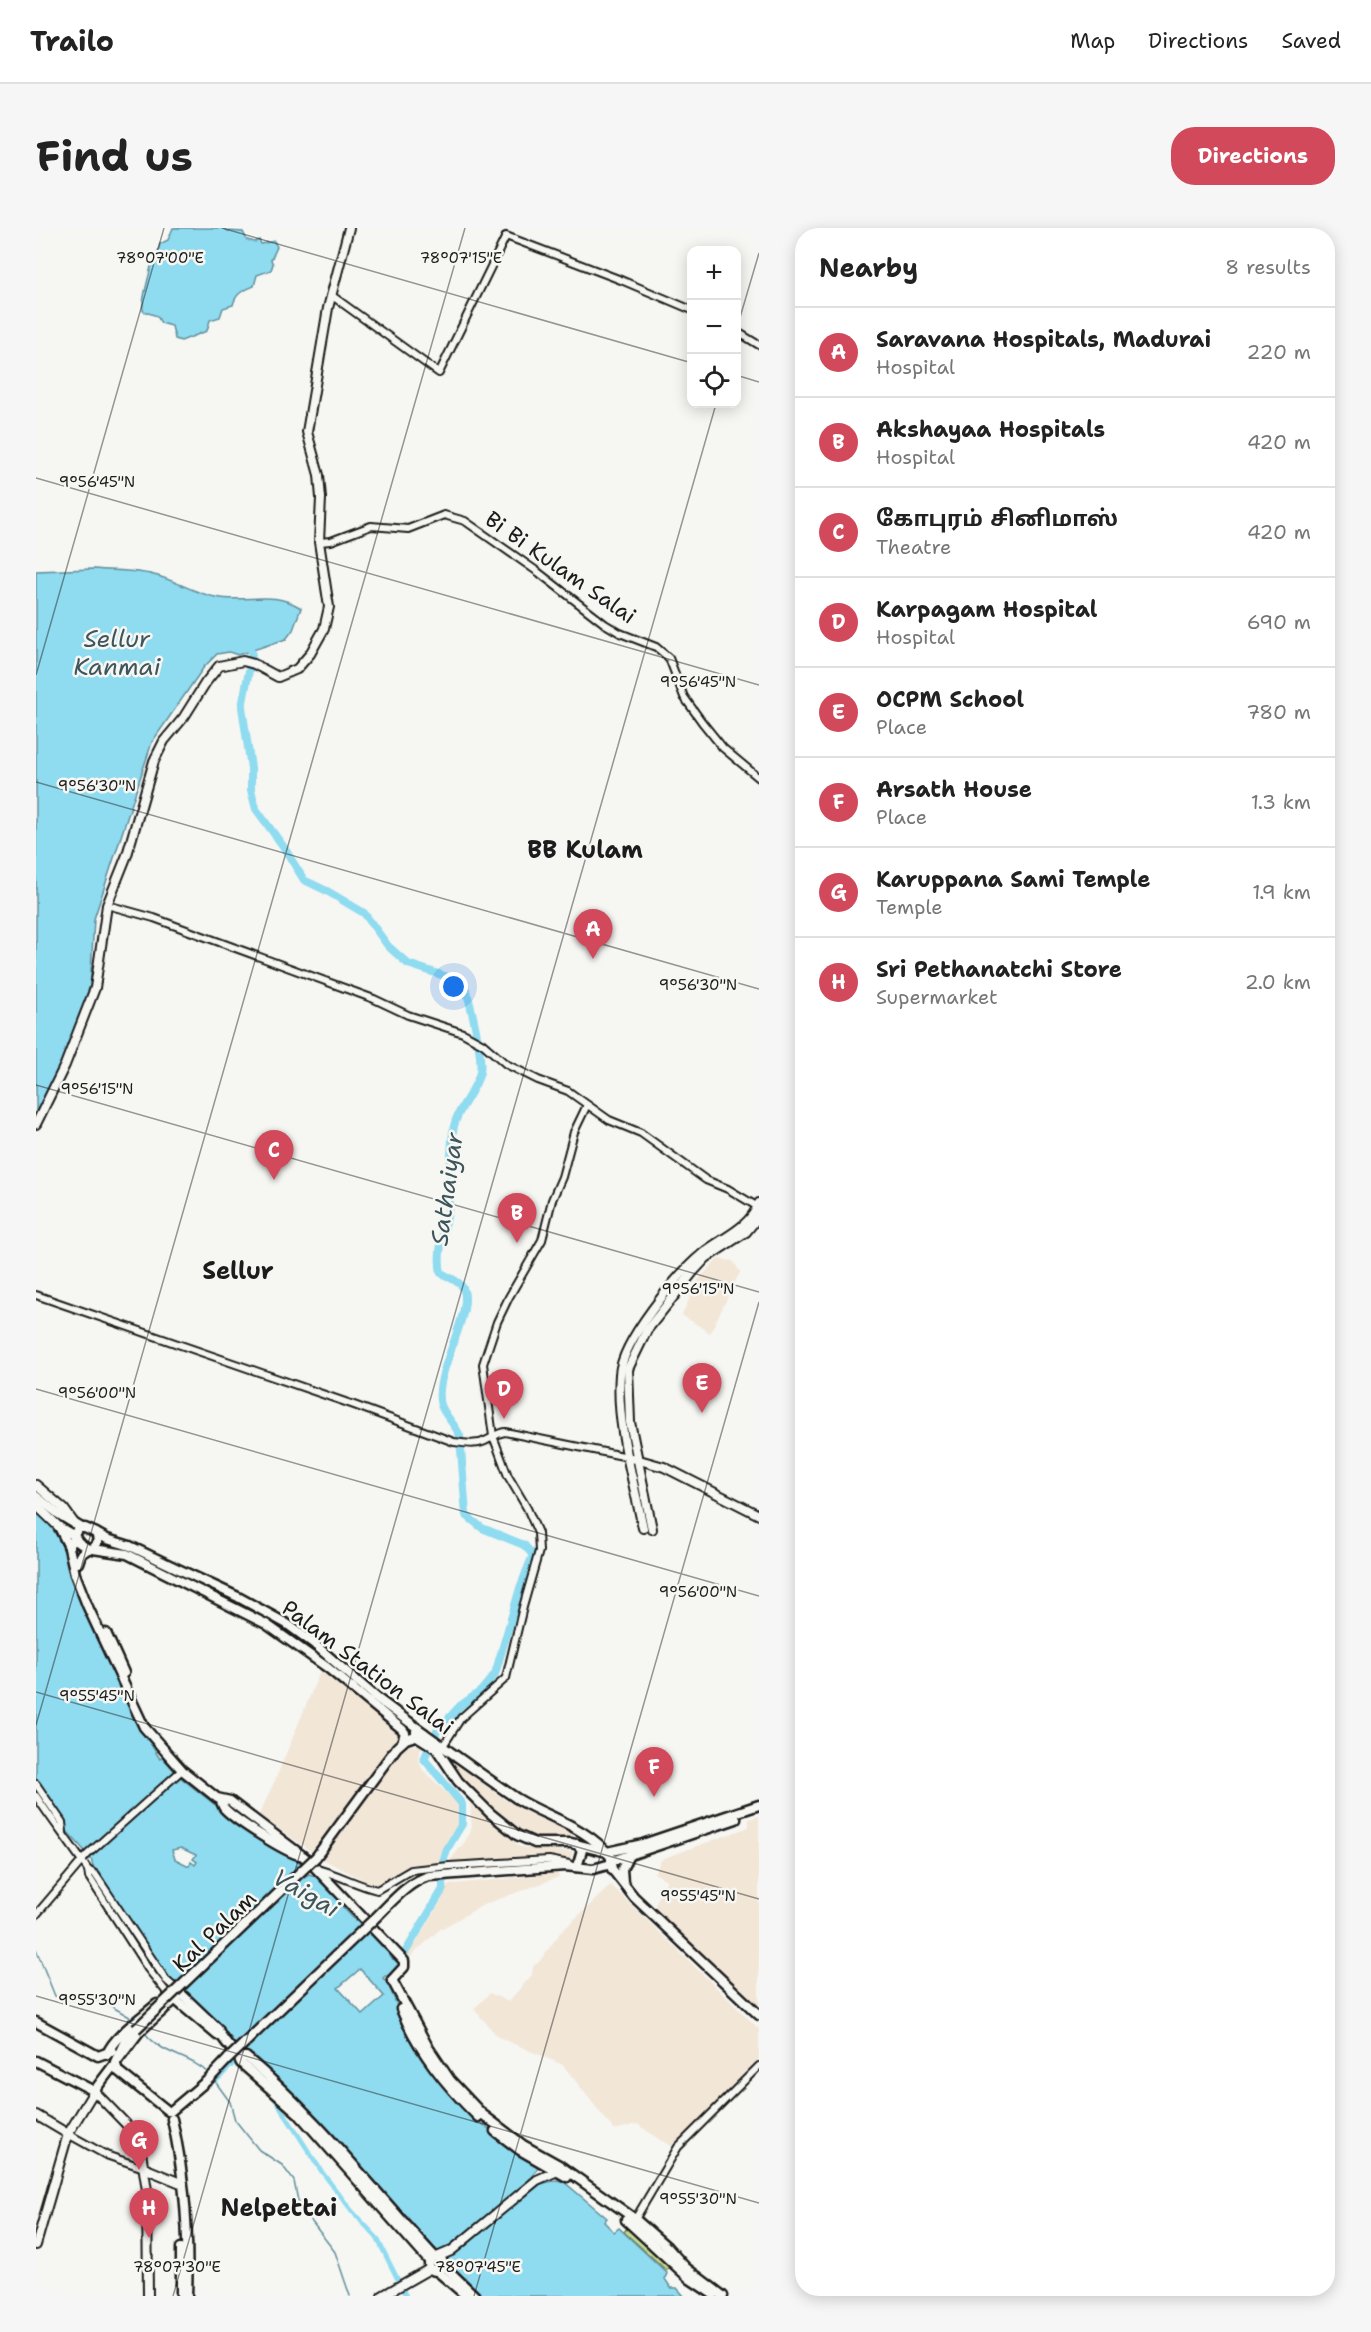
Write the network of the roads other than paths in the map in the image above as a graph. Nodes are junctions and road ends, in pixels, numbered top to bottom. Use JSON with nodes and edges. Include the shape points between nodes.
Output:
{"nodes":[{"id":1,"x":349,"y":228,"type":"edge"},
{"id":2,"x":331,"y":295,"type":"junction"},
{"id":3,"x":687,"y":308,"type":"edge"},
{"id":4,"x":741,"y":334,"type":"edge"},
{"id":5,"x":759,"y":345,"type":"edge"},
{"id":6,"x":319,"y":542,"type":"junction"},
{"id":7,"x":759,"y":778,"type":"edge"},
{"id":8,"x":107,"y":905,"type":"junction"},
{"id":9,"x":587,"y":1105,"type":"junction"},
{"id":10,"x":36,"y":1124,"type":"edge"},
{"id":11,"x":759,"y":1206,"type":"edge"},
{"id":12,"x":759,"y":1216,"type":"edge"},
{"id":13,"x":36,"y":1295,"type":"edge"},
{"id":14,"x":493,"y":1437,"type":"junction"},
{"id":15,"x":632,"y":1458,"type":"junction"},
{"id":16,"x":36,"y":1485,"type":"edge"},
{"id":17,"x":36,"y":1496,"type":"edge"},
{"id":18,"x":36,"y":1505,"type":"edge"},
{"id":19,"x":57,"y":1514,"type":"junction"},
{"id":20,"x":759,"y":1515,"type":"edge"},
{"id":21,"x":77,"y":1525,"type":"junction"},
{"id":22,"x":59,"y":1527,"type":"joint"},
{"id":23,"x":647,"y":1528,"type":"dead end"},
{"id":24,"x":96,"y":1533,"type":"junction"},
{"id":25,"x":74,"y":1540,"type":"junction"},
{"id":26,"x":90,"y":1549,"type":"junction"},
{"id":27,"x":78,"y":1563,"type":"junction"},
{"id":28,"x":421,"y":1734,"type":"junction"},
{"id":29,"x":154,"y":1738,"type":"junction"},
{"id":30,"x":402,"y":1742,"type":"junction"},
{"id":31,"x":439,"y":1746,"type":"junction"},
{"id":32,"x":180,"y":1772,"type":"junction"},
{"id":33,"x":36,"y":1784,"type":"edge"},
{"id":34,"x":36,"y":1796,"type":"edge"},
{"id":35,"x":759,"y":1805,"type":"edge"},
{"id":36,"x":759,"y":1811,"type":"edge"},
{"id":37,"x":63,"y":1832,"type":"junction"},
{"id":38,"x":577,"y":1844,"type":"junction"},
{"id":39,"x":607,"y":1852,"type":"junction"},
{"id":40,"x":628,"y":1855,"type":"junction"},
{"id":41,"x":84,"y":1858,"type":"junction"},
{"id":42,"x":611,"y":1862,"type":"junction"},
{"id":43,"x":577,"y":1867,"type":"junction"},
{"id":44,"x":316,"y":1869,"type":"junction"},
{"id":45,"x":436,"y":1871,"type":"junction"},
{"id":46,"x":623,"y":1883,"type":"junction"},
{"id":47,"x":36,"y":1915,"type":"edge"},
{"id":48,"x":175,"y":1994,"type":"junction"},
{"id":49,"x":759,"y":2015,"type":"edge"},
{"id":50,"x":36,"y":2022,"type":"edge"},
{"id":51,"x":138,"y":2026,"type":"junction"},
{"id":52,"x":126,"y":2039,"type":"junction"},
{"id":53,"x":102,"y":2055,"type":"junction"},
{"id":54,"x":36,"y":2061,"type":"edge"},
{"id":55,"x":759,"y":2066,"type":"edge"},
{"id":56,"x":116,"y":2067,"type":"junction"},
{"id":57,"x":94,"y":2091,"type":"junction"},
{"id":58,"x":36,"y":2115,"type":"edge"},
{"id":59,"x":170,"y":2115,"type":"junction"},
{"id":60,"x":68,"y":2134,"type":"junction"},
{"id":61,"x":547,"y":2164,"type":"junction"},
{"id":62,"x":144,"y":2168,"type":"junction"},
{"id":63,"x":558,"y":2171,"type":"junction"},
{"id":64,"x":537,"y":2180,"type":"junction"},
{"id":65,"x":181,"y":2183,"type":"junction"},
{"id":66,"x":633,"y":2221,"type":"junction"},
{"id":67,"x":36,"y":2245,"type":"edge"},
{"id":68,"x":436,"y":2263,"type":"junction"},
{"id":69,"x":148,"y":2296,"type":"edge"},
{"id":70,"x":181,"y":2296,"type":"edge"},
{"id":71,"x":187,"y":2296,"type":"edge"},
{"id":72,"x":382,"y":2296,"type":"edge"},
{"id":73,"x":466,"y":2296,"type":"edge"},
{"id":74,"x":475,"y":2296,"type":"edge"},
{"id":75,"x":715,"y":2296,"type":"edge"},
{"id":76,"x":723,"y":2296,"type":"edge"}],
"edges":[{"from":1,"to":2,"type":"main road"},
{"from":2,"to":3,"type":"street","via":[[439,373],[506,236]]},
{"from":2,"to":6,"type":"main road","via":[[308,432],[320,475]]},
{"from":4,"to":5,"type":"street"},
{"from":6,"to":7,"type":"street","name":"Bi Bi Kulam Salai","via":[[331,542],[370,526],[408,529],[444,515],[465,521],[605,624],[656,647],[669,658],[684,697],[702,722],[723,748]]},
{"from":6,"to":8,"type":"main road","via":[[329,607],[324,629],[310,654],[297,669],[278,677],[243,661],[219,666],[199,690],[154,761],[127,855]]},
{"from":8,"to":9,"type":"street","via":[[154,918],[457,1030],[483,1044],[506,1064],[568,1091]]},
{"from":8,"to":10,"type":"main road","via":[[95,988],[65,1065]]},
{"from":9,"to":11,"type":"street","via":[[609,1120],[641,1133],[706,1180]]},
{"from":9,"to":14,"type":"street","via":[[574,1132],[542,1240],[497,1322],[483,1364]]},
{"from":11,"to":15,"type":"main road","via":[[743,1227],[688,1267],[636,1334],[620,1374],[622,1421]]},
{"from":12,"to":15,"type":"main road","via":[[746,1232],[706,1258],[639,1344],[627,1380]]},
{"from":13,"to":14,"type":"street","via":[[454,1442],[471,1444]]},
{"from":14,"to":15,"type":"street","via":[[505,1432],[533,1436]]},
{"from":14,"to":31,"type":"street","via":[[538,1533],[540,1551],[506,1678],[461,1718]]},
{"from":15,"to":20,"type":"main road","via":[[664,1467]]},
{"from":15,"to":23,"type":"main road"},
{"from":16,"to":21,"type":"main road"},
{"from":17,"to":19,"type":"main road"},
{"from":18,"to":22,"type":"main road"},
{"from":19,"to":21,"type":"main road"},
{"from":19,"to":25,"type":"main road"},
{"from":21,"to":24,"type":"main road","name":"Palam Station Salai"},
{"from":21,"to":25,"type":"main road"},
{"from":22,"to":25,"type":"main road"},
{"from":24,"to":26,"type":"main road","via":[[98,1542]]},
{"from":24,"to":28,"type":"main road","name":"Palam Station Salai","via":[[238,1597],[287,1624]]},
{"from":25,"to":26,"type":"main road"},
{"from":25,"to":27,"type":"main road"},
{"from":25,"to":29,"type":"main road","via":[[75,1574],[87,1605],[144,1727]]},
{"from":26,"to":27,"type":"main road","via":[[81,1554]]},
{"from":26,"to":30,"type":"main road","name":"Palam Station Salai","via":[[127,1554],[266,1624],[328,1668],[402,1729]]},
{"from":27,"to":29,"type":"main road","via":[[92,1605]]},
{"from":28,"to":30,"type":"main road"},
{"from":28,"to":31,"type":"main road","name":"Palam Station Salai"},
{"from":29,"to":32,"type":"main road"},
{"from":30,"to":51,"type":"main road","name":"Kal Palam","bridge":true,"via":[[316,1857]]},
{"from":31,"to":38,"type":"main road","via":[[459,1781],[517,1835],[534,1844]]},
{"from":31,"to":39,"type":"main road","name":"Palam Station Salai","via":[[518,1799],[585,1833]]},
{"from":32,"to":41,"type":"street"},
{"from":32,"to":44,"type":"main road","via":[[220,1800],[230,1801]]},
{"from":33,"to":37,"type":"street","via":[[62,1822]]},
{"from":34,"to":37,"type":"street"},
{"from":35,"to":39,"type":"main road"},
{"from":36,"to":40,"type":"main road"},
{"from":37,"to":41,"type":"street"},
{"from":38,"to":39,"type":"main road"},
{"from":38,"to":43,"type":"main road","via":[[582,1850]]},
{"from":39,"to":42,"type":"main road"},
{"from":40,"to":42,"type":"main road"},
{"from":40,"to":46,"type":"main road","via":[[622,1869]]},
{"from":41,"to":47,"type":"street"},
{"from":41,"to":48,"type":"street","via":[[89,1877],[148,1969]]},
{"from":42,"to":43,"type":"main road","via":[[594,1869]]},
{"from":42,"to":46,"type":"main road"},
{"from":43,"to":45,"type":"main road"},
{"from":44,"to":45,"type":"street","via":[[377,1890],[411,1870]]},
{"from":44,"to":61,"type":"main road","via":[[401,1958],[404,1967],[392,1980],[394,1990],[410,2031],[444,2083],[478,2118],[520,2150]]},
{"from":45,"to":59,"type":"main road","bridge":true,"via":[[421,1878],[373,1920]]},
{"from":46,"to":49,"type":"main road"},
{"from":48,"to":51,"type":"main road"},
{"from":48,"to":68,"type":"main road","via":[[218,2029],[239,2057],[246,2058],[280,2086],[324,2130]]},
{"from":50,"to":53,"type":"main road","via":[[88,2052]]},
{"from":51,"to":52,"type":"main road"},
{"from":51,"to":53,"type":"main road"},
{"from":51,"to":56,"type":"main road"},
{"from":52,"to":53,"type":"main road"},
{"from":52,"to":56,"type":"main road"},
{"from":54,"to":57,"type":"main road"},
{"from":55,"to":66,"type":"street","via":[[678,2147]]},
{"from":56,"to":57,"type":"main road","via":[[108,2071]]},
{"from":56,"to":59,"type":"main road"},
{"from":57,"to":60,"type":"main road"},
{"from":57,"to":62,"type":"main road","via":[[134,2134]]},
{"from":58,"to":60,"type":"main road"},
{"from":59,"to":65,"type":"main road"},
{"from":60,"to":62,"type":"street","via":[[106,2155]]},
{"from":60,"to":67,"type":"main road"},
{"from":61,"to":63,"type":"main road"},
{"from":61,"to":64,"type":"main road"},
{"from":62,"to":65,"type":"main road"},
{"from":62,"to":69,"type":"main road"},
{"from":63,"to":64,"type":"main road"},
{"from":63,"to":66,"type":"main road"},
{"from":64,"to":68,"type":"main road"},
{"from":65,"to":70,"type":"main road"},
{"from":65,"to":71,"type":"main road"},
{"from":66,"to":75,"type":"main road","via":[[690,2278]]},
{"from":66,"to":76,"type":"main road"},
{"from":68,"to":72,"type":"main road"},
{"from":68,"to":73,"type":"main road"},
{"from":68,"to":74,"type":"main road"}]}
